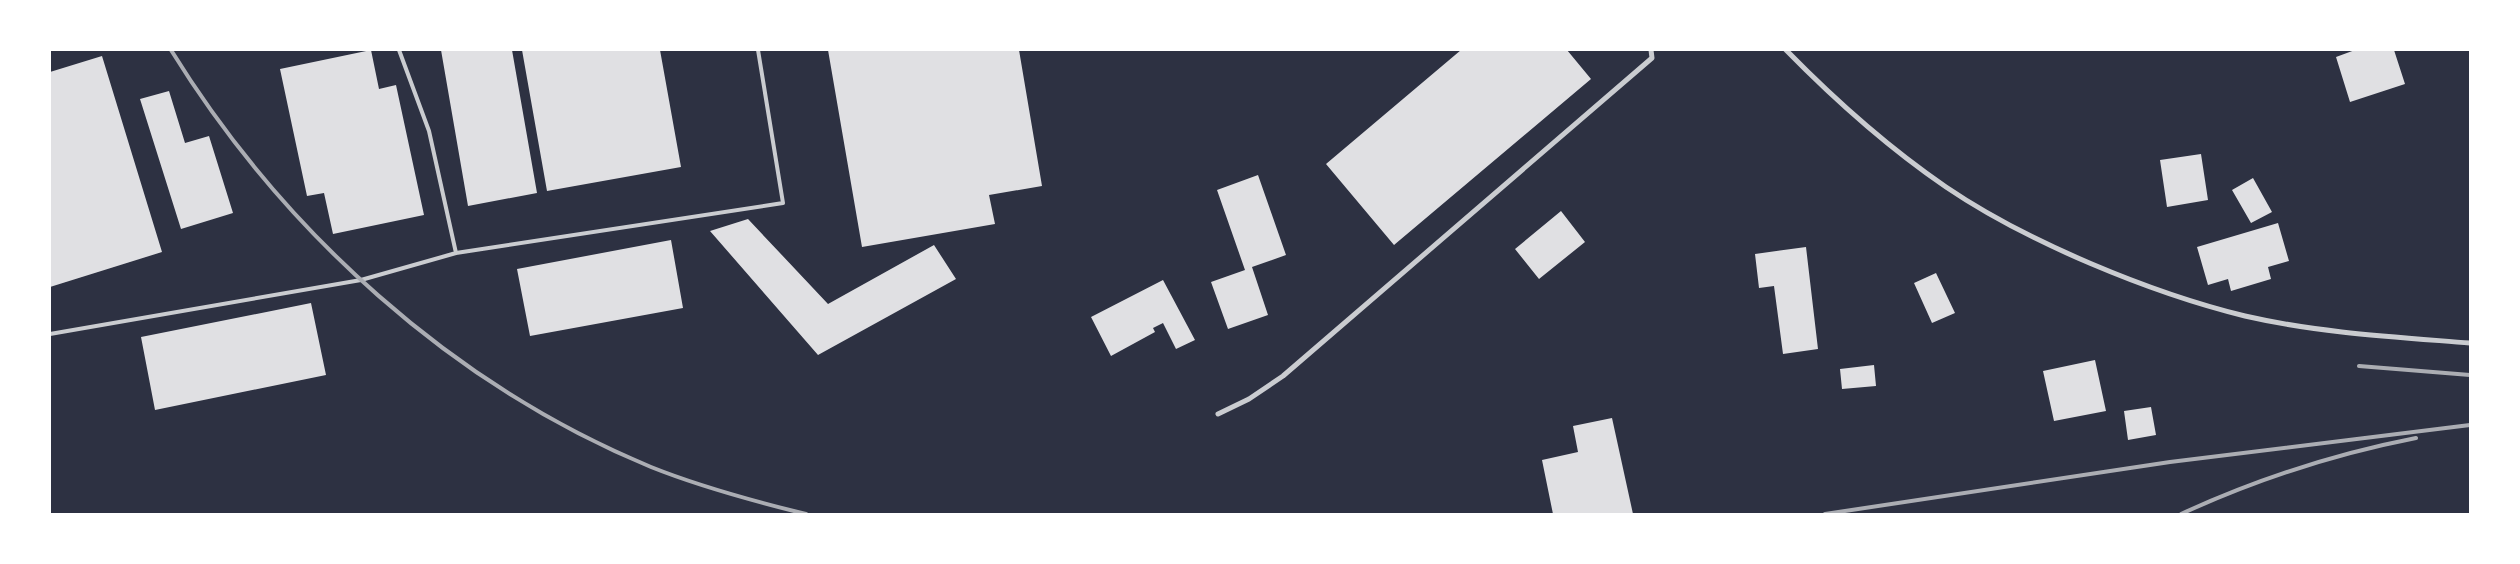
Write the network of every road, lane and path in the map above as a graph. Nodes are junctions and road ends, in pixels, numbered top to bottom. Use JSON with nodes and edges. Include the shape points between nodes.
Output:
{"nodes":[{"id":1,"x":398,"y":50,"type":"edge"},
{"id":2,"x":758,"y":50,"type":"edge"},
{"id":3,"x":1651,"y":50,"type":"edge"},
{"id":4,"x":1786,"y":50,"type":"edge"},
{"id":5,"x":456,"y":254,"type":"junction"},
{"id":6,"x":50,"y":334,"type":"edge"},
{"id":7,"x":2470,"y":343,"type":"edge"},
{"id":8,"x":1218,"y":414,"type":"dead end"}],
"edges":[{"from":1,"to":5,"type":"lane","via":[[429,131]]},
{"from":2,"to":5,"type":"lane","via":[[783,203]]},
{"from":3,"to":8,"type":"street","via":[[1652,58],[1283,376]]},
{"from":4,"to":7,"type":"street","via":[[1855,115],[1947,188],[2065,251],[2185,298],[2246,316],[2324,330]]},
{"from":5,"to":6,"type":"lane","via":[[362,280]]}]}
